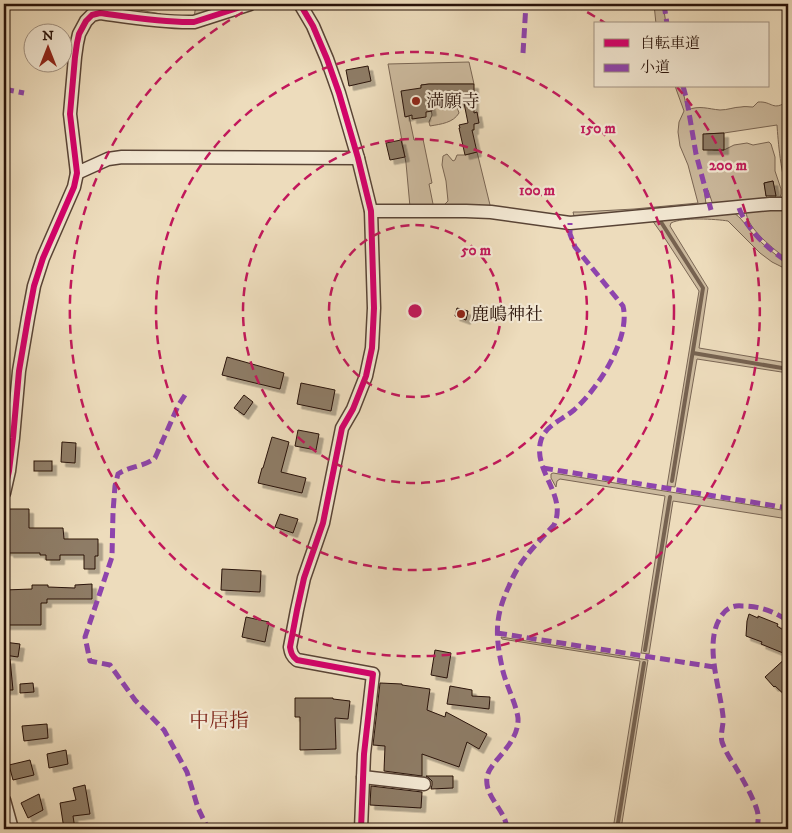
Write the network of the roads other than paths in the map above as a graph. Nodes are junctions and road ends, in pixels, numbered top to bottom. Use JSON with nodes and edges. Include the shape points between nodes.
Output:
{"nodes":[{"id":1,"x":250,"y":4,"type":"edge"},
{"id":2,"x":300,"y":4,"type":"edge"},
{"id":3,"x":358,"y":158,"type":"junction"},
{"id":4,"x":77,"y":173,"type":"junction"},
{"id":5,"x":788,"y":204,"type":"edge"},
{"id":6,"x":371,"y":211,"type":"junction"},
{"id":7,"x":4,"y":493,"type":"edge"},
{"id":8,"x":362,"y":778,"type":"junction"},
{"id":9,"x":424,"y":784,"type":"dead end"},
{"id":10,"x":4,"y":800,"type":"edge"},
{"id":11,"x":12,"y":829,"type":"edge"},
{"id":12,"x":361,"y":829,"type":"edge"}],
"edges":[{"from":1,"to":4,"type":"street","via":[[194,22],[100,13],[92,15],[79,34],[74,57],[70,114]]},
{"from":2,"to":3,"type":"street","via":[[327,59]]},
{"from":3,"to":4,"type":"street","via":[[122,157],[108,159]]},
{"from":3,"to":6,"type":"street"},
{"from":4,"to":7,"type":"street","via":[[34,286],[19,371]]},
{"from":5,"to":6,"type":"street","via":[[570,223],[466,210]]},
{"from":6,"to":8,"type":"street","via":[[372,348],[362,388],[342,428],[323,522],[304,578],[290,646],[290,652],[298,660],[373,674]]},
{"from":8,"to":9,"type":"street"},
{"from":8,"to":12,"type":"street"},
{"from":10,"to":11,"type":"street"}]}
